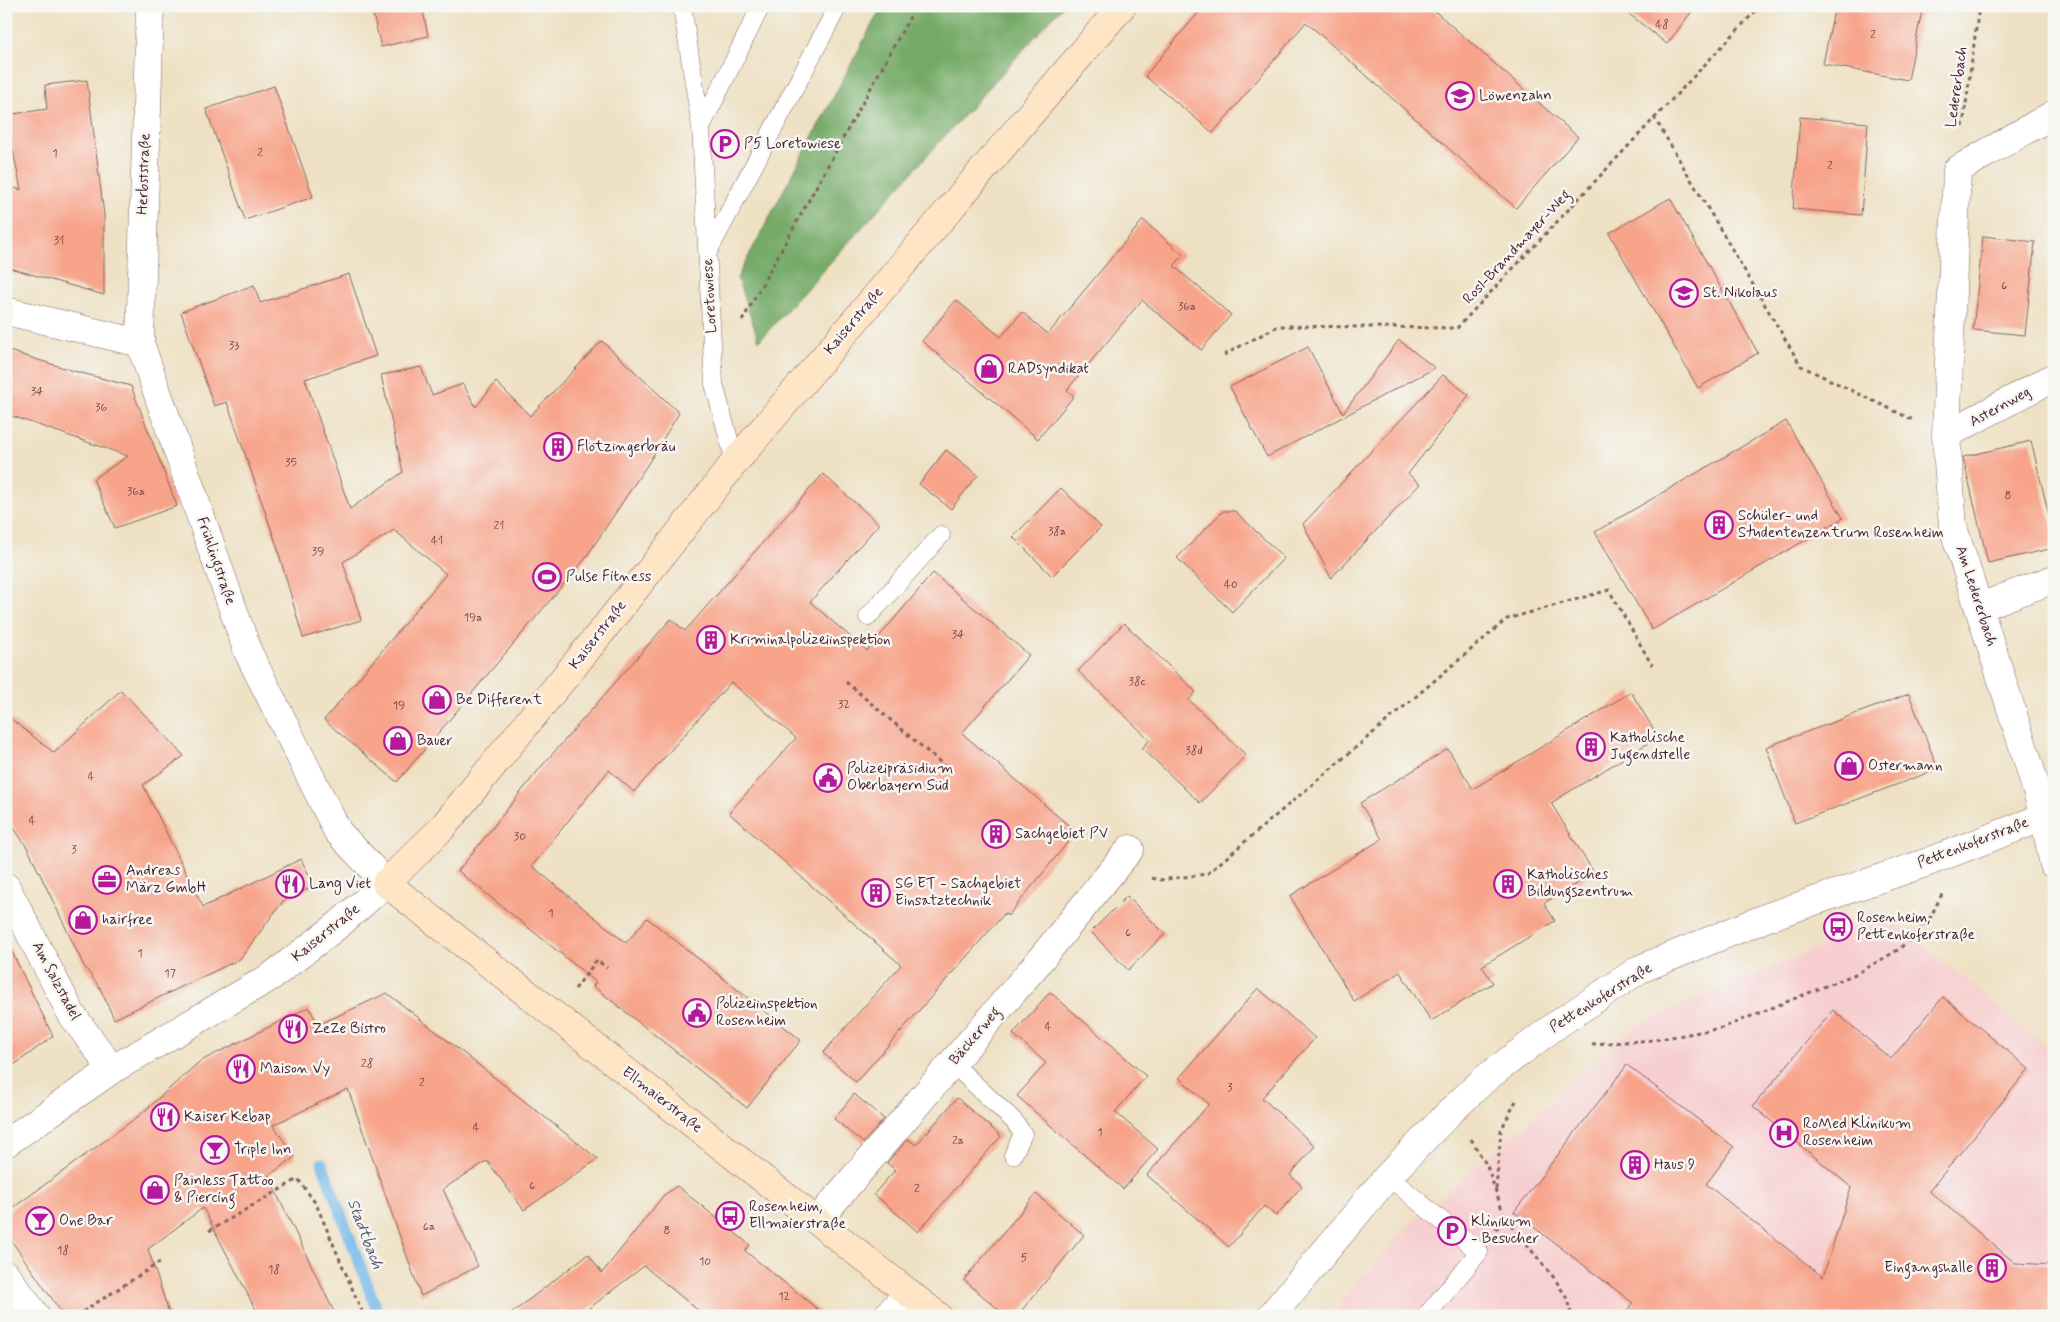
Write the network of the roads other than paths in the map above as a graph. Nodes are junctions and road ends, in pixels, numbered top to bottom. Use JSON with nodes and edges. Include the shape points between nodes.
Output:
{"nodes":[{"id":1,"x":150,"y":6,"type":"edge"},
{"id":2,"x":682,"y":6,"type":"edge"},
{"id":3,"x":761,"y":6,"type":"edge"},
{"id":4,"x":838,"y":6,"type":"edge"},
{"id":5,"x":1122,"y":6,"type":"edge"},
{"id":6,"x":2054,"y":114,"type":"edge"},
{"id":7,"x":701,"y":127,"type":"junction"},
{"id":8,"x":708,"y":253,"type":"junction"},
{"id":9,"x":6,"y":311,"type":"edge"},
{"id":10,"x":140,"y":343,"type":"junction"},
{"id":11,"x":2054,"y":377,"type":"edge"},
{"id":12,"x":1946,"y":436,"type":"junction"},
{"id":13,"x":735,"y":462,"type":"junction"},
{"id":14,"x":941,"y":535,"type":"dead end"},
{"id":15,"x":2054,"y":579,"type":"edge"},
{"id":16,"x":1980,"y":607,"type":"junction"},
{"id":17,"x":868,"y":617,"type":"dead end"},
{"id":18,"x":2049,"y":814,"type":"edge"},
{"id":19,"x":1122,"y":859,"type":"road end"},
{"id":20,"x":2054,"y":865,"type":"edge"},
{"id":21,"x":386,"y":883,"type":"junction"},
{"id":22,"x":6,"y":887,"type":"edge"},
{"id":23,"x":952,"y":1063,"type":"junction"},
{"id":24,"x":110,"y":1071,"type":"junction"},
{"id":25,"x":6,"y":1144,"type":"edge"},
{"id":26,"x":1014,"y":1155,"type":"dead end"},
{"id":27,"x":1388,"y":1176,"type":"junction"},
{"id":28,"x":817,"y":1221,"type":"junction"},
{"id":29,"x":6,"y":1276,"type":"edge"},
{"id":30,"x":910,"y":1293,"type":"junction"},
{"id":31,"x":36,"y":1316,"type":"edge"},
{"id":32,"x":887,"y":1316,"type":"edge"},
{"id":33,"x":938,"y":1316,"type":"edge"},
{"id":34,"x":1271,"y":1316,"type":"edge"},
{"id":35,"x":1426,"y":1316,"type":"edge"}],
"edges":[{"from":1,"to":10,"type":"street","name":"Herbststraße"},
{"from":2,"to":7,"type":"lane","name":"Loretowiese"},
{"from":3,"to":7,"type":"lane","name":"Loretowiese"},
{"from":4,"to":8,"type":"lane"},
{"from":5,"to":13,"type":"street","name":"Kaiserstraße"},
{"from":6,"to":12,"type":"street","name":"Am Ledererbach","via":[[1957,170]]},
{"from":7,"to":8,"type":"lane","name":"Loretowiese"},
{"from":8,"to":13,"type":"lane","name":"Loretowiese","via":[[714,384]]},
{"from":9,"to":10,"type":"street"},
{"from":10,"to":21,"type":"street","name":"Frühlingstraße","via":[[248,652],[338,832]]},
{"from":11,"to":12,"type":"street","name":"Asternweg"},
{"from":12,"to":16,"type":"street","name":"Am Ledererbach","via":[[1953,527]]},
{"from":13,"to":21,"type":"street","name":"Kaiserstraße","via":[[442,828]]},
{"from":14,"to":17,"type":"lane"},
{"from":15,"to":16,"type":"street"},
{"from":16,"to":18,"type":"street","name":"Am Ledererbach"},
{"from":18,"to":20,"type":"street","name":"Am Ledererbach"},
{"from":18,"to":27,"type":"street","name":"Pettenkoferstraße","via":[[1965,848],[1768,917],[1640,969],[1554,1026],[1486,1078]]},
{"from":19,"to":23,"type":"street","name":"Bäckerweg"},
{"from":21,"to":24,"type":"street","name":"Kaiserstraße","via":[[338,926],[272,976]]},
{"from":21,"to":28,"type":"street","name":"Ellmaierstraße"},
{"from":22,"to":24,"type":"street","name":"Am Salzstadel","via":[[72,1015]]},
{"from":23,"to":26,"type":"lane","via":[[1014,1121],[1023,1134]]},
{"from":23,"to":28,"type":"street","name":"Bäckerweg"},
{"from":24,"to":25,"type":"street","name":"Kaiserstraße"},
{"from":27,"to":34,"type":"street","name":"Pettenkoferstraße"},
{"from":27,"to":35,"type":"lane","via":[[1479,1252]]},
{"from":28,"to":30,"type":"street","name":"Ellmaierstraße"},
{"from":29,"to":31,"type":"street"},
{"from":30,"to":32,"type":"street"},
{"from":30,"to":33,"type":"street","name":"Ellmaierstraße"}]}
